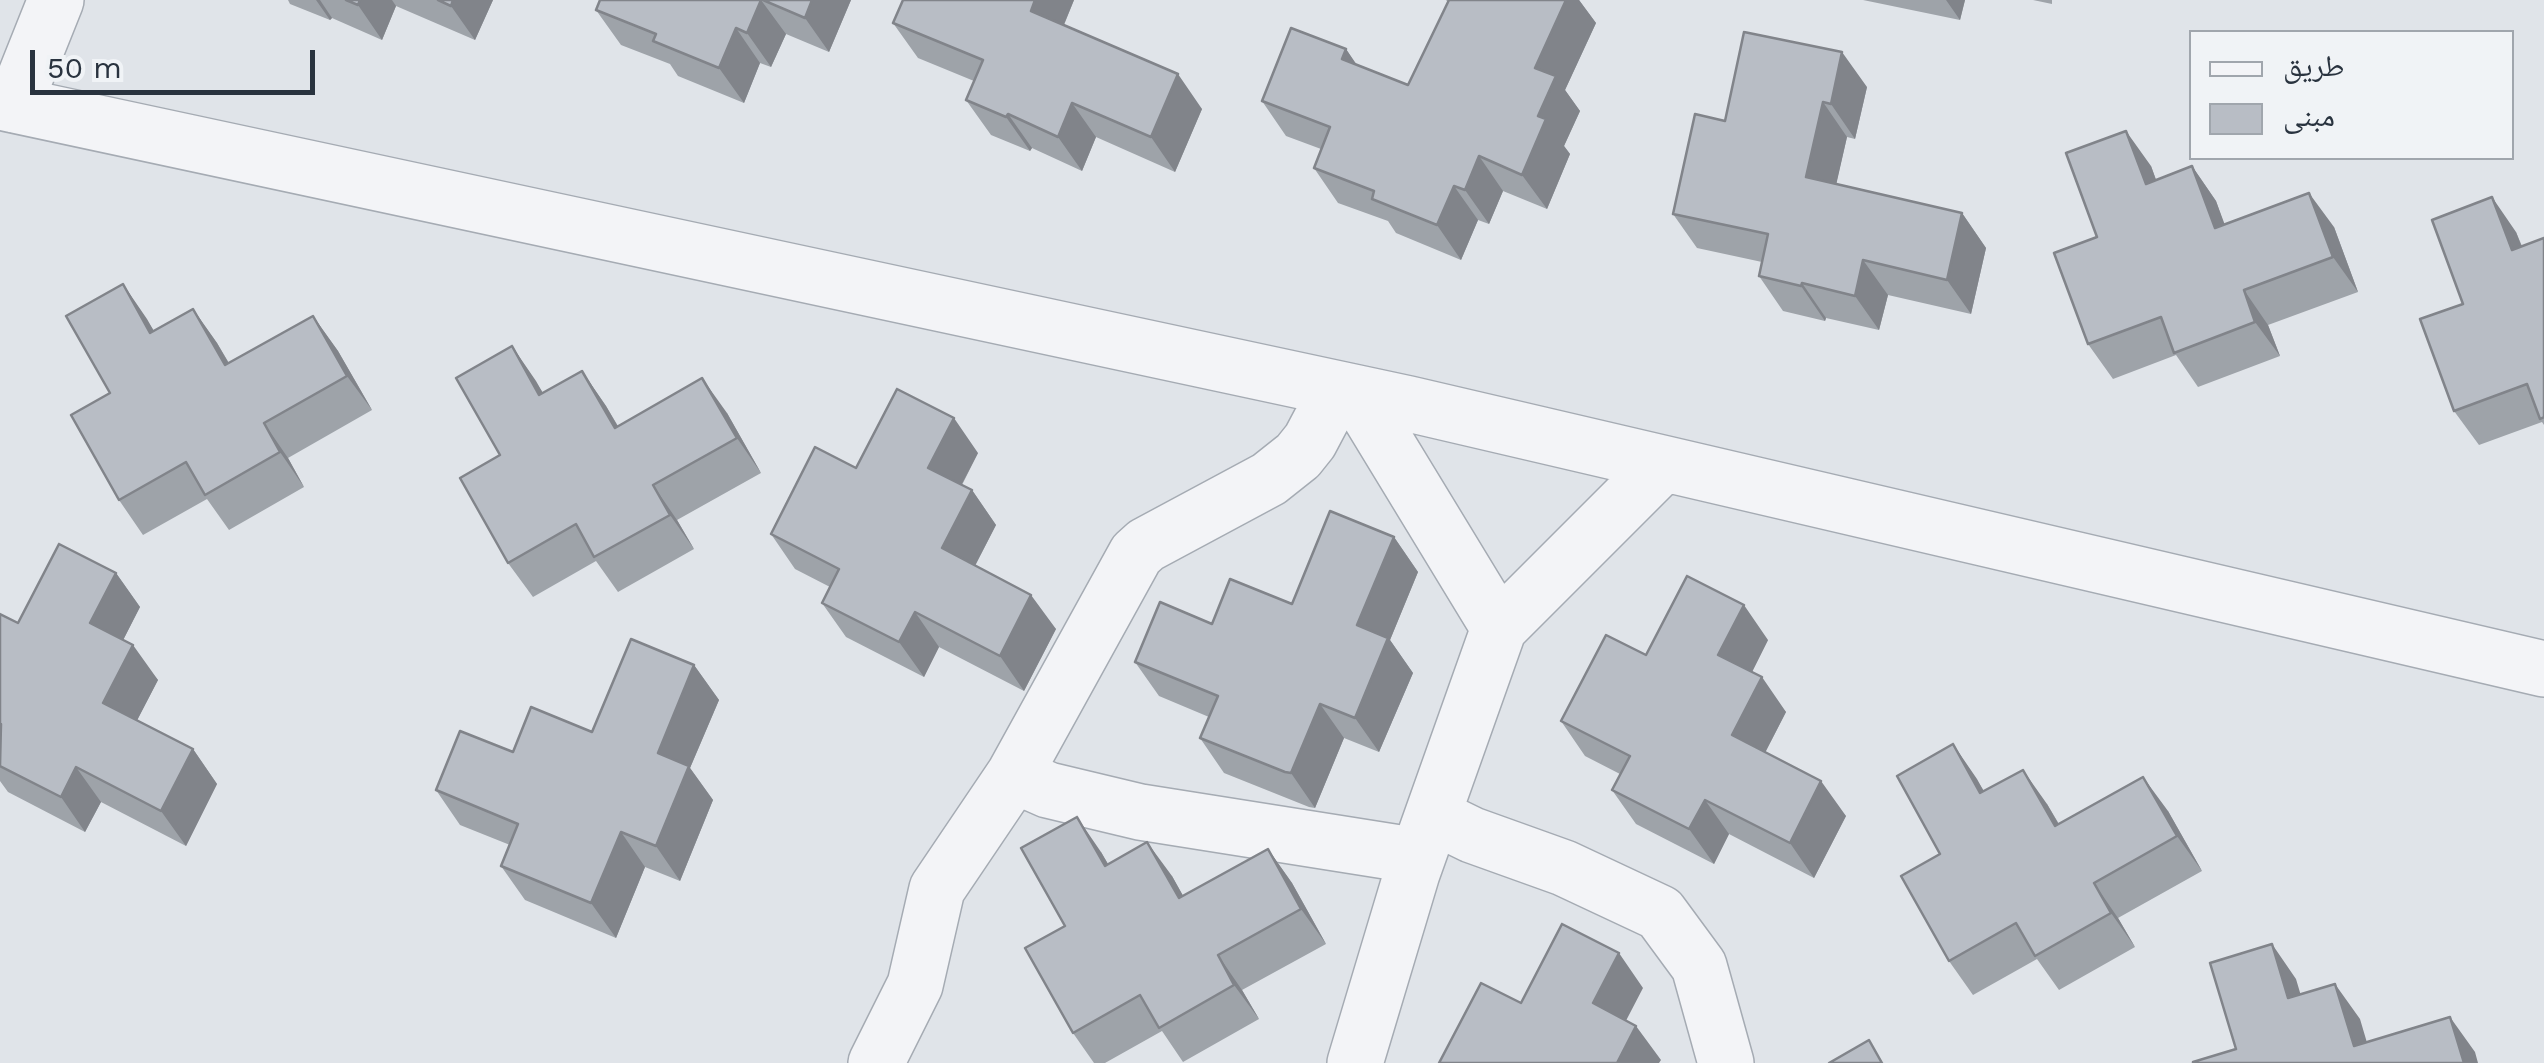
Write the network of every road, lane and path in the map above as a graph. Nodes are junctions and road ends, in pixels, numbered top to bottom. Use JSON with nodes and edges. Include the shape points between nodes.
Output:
{"nodes":[{"id":1,"x":56,"y":0,"type":"edge"},
{"id":2,"x":7,"y":103,"type":"edge"},
{"id":3,"x":1346,"y":391,"type":"junction"},
{"id":4,"x":1663,"y":464,"type":"junction"},
{"id":5,"x":1499,"y":628,"type":"junction"},
{"id":6,"x":2544,"y":669,"type":"edge"},
{"id":7,"x":1014,"y":775,"type":"junction"},
{"id":8,"x":1426,"y":836,"type":"junction"},
{"id":9,"x":876,"y":1063,"type":"edge"},
{"id":10,"x":1355,"y":1063,"type":"edge"},
{"id":11,"x":1726,"y":1063,"type":"edge"}],
"edges":[{"from":1,"to":2,"type":"street"},
{"from":2,"to":3,"type":"street"},
{"from":3,"to":4,"type":"street"},
{"from":3,"to":5,"type":"street"},
{"from":3,"to":7,"type":"street","via":[[1298,456],[1136,554]]},
{"from":4,"to":5,"type":"street"},
{"from":4,"to":6,"type":"street"},
{"from":5,"to":8,"type":"street"},
{"from":7,"to":8,"type":"street","via":[[1140,812]]},
{"from":7,"to":9,"type":"street","via":[[938,889],[915,985]]},
{"from":8,"to":10,"type":"street"},
{"from":8,"to":11,"type":"street","via":[[1472,835],[1660,913],[1699,966]]}]}
